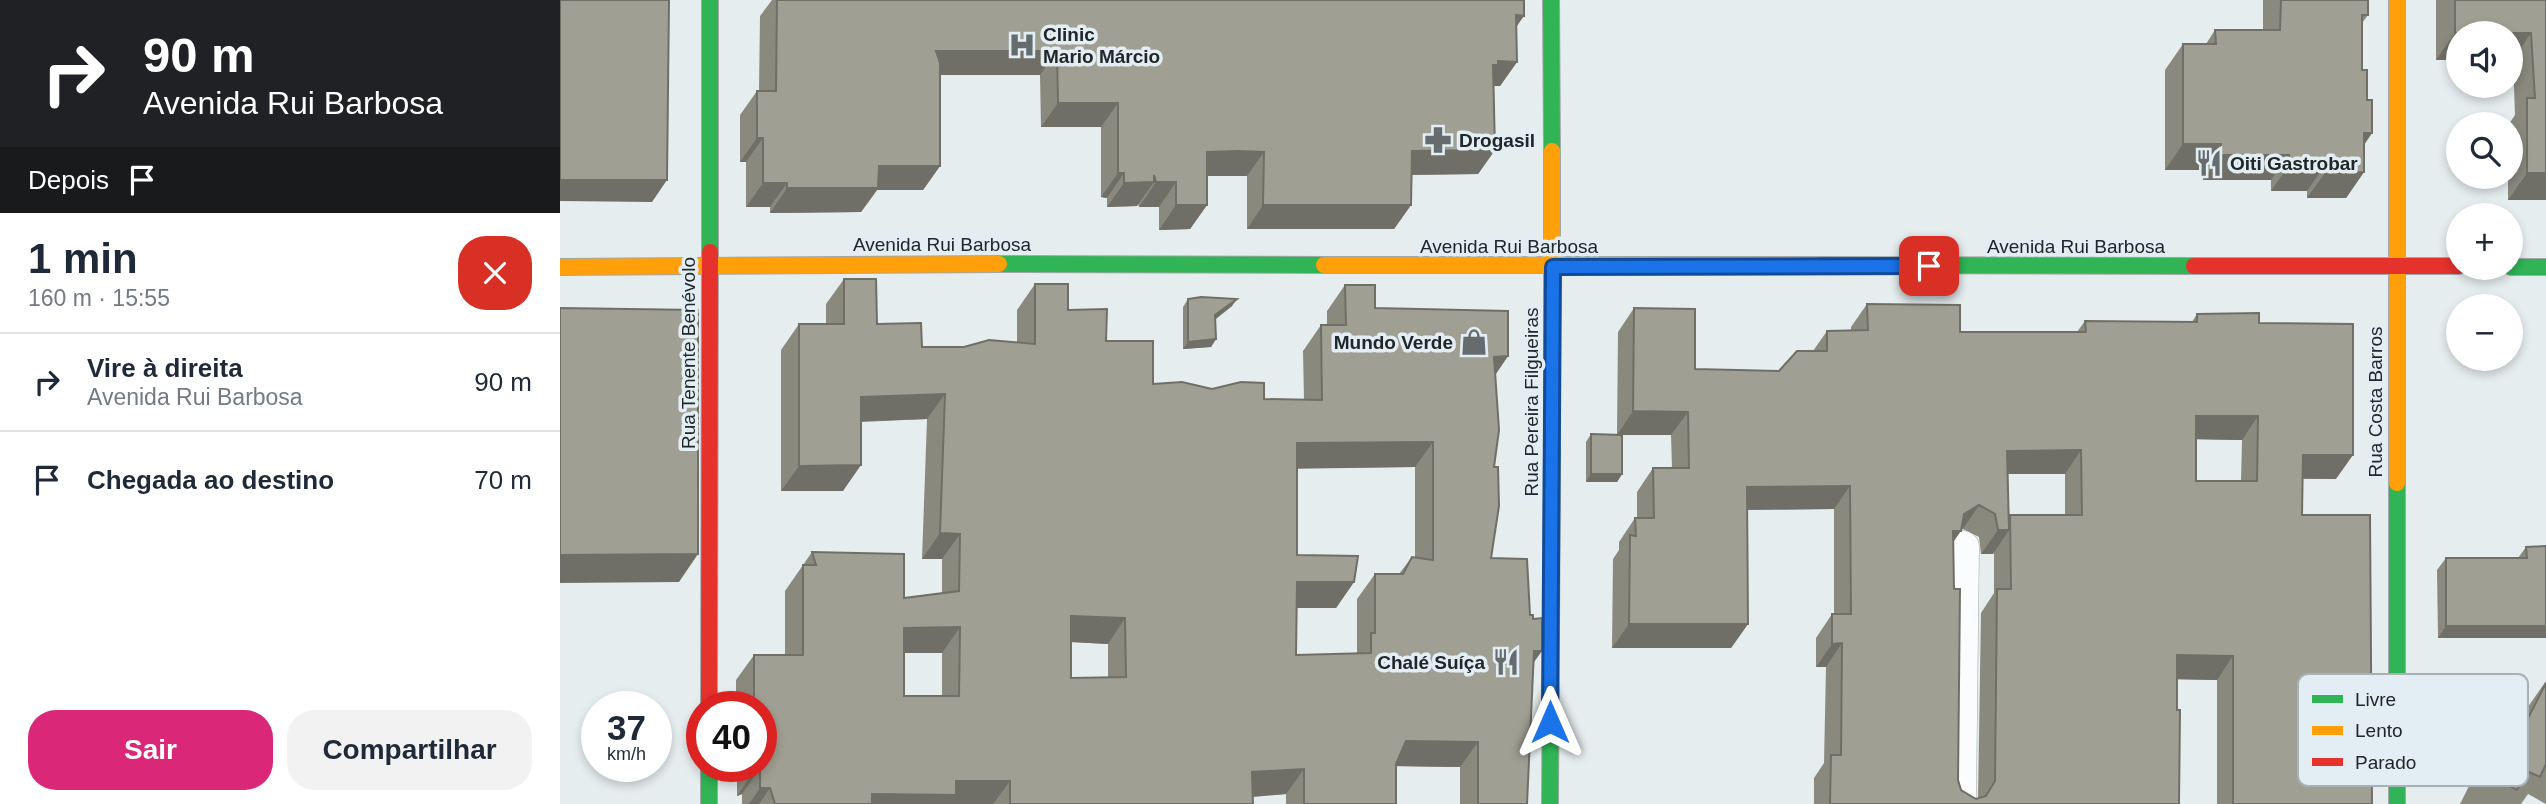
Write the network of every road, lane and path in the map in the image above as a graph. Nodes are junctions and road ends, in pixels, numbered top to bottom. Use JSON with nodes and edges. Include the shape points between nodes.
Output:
{"nodes":[{"id":1,"x":710,"y":0,"type":"edge"},
{"id":2,"x":1551,"y":0,"type":"edge"},
{"id":3,"x":2397,"y":0,"type":"edge"},
{"id":4,"x":709,"y":265,"type":"junction"},
{"id":5,"x":560,"y":267,"type":"edge"},
{"id":6,"x":1553,"y":267,"type":"junction"},
{"id":7,"x":2397,"y":267,"type":"junction"},
{"id":8,"x":2446,"y":267,"type":"edge"},
{"id":9,"x":2523,"y":267,"type":"edge"},
{"id":10,"x":2546,"y":267,"type":"edge"},
{"id":11,"x":1963,"y":547,"type":"edge"},
{"id":12,"x":2397,"y":674,"type":"edge"},
{"id":13,"x":709,"y":691,"type":"edge"},
{"id":14,"x":709,"y":782,"type":"edge"},
{"id":15,"x":2397,"y":786,"type":"edge"},
{"id":16,"x":709,"y":804,"type":"edge"},
{"id":17,"x":1550,"y":804,"type":"edge"},
{"id":18,"x":1960,"y":804,"type":"edge"},
{"id":19,"x":2397,"y":804,"type":"edge"}],
"edges":[{"from":1,"to":4,"type":"street","name":"Rua Tenente Benévolo"},
{"from":2,"to":6,"type":"street","name":"Rua Pereira Filgueiras"},
{"from":3,"to":7,"type":"street","name":"Rua Costa Barros"},
{"from":4,"to":5,"type":"street","name":"Avenida Rui Barbosa"},
{"from":4,"to":6,"type":"street","name":"Avenida Rui Barbosa"},
{"from":4,"to":13,"type":"street","name":"Rua Tenente Benévolo"},
{"from":6,"to":7,"type":"street","name":"Avenida Rui Barbosa"},
{"from":6,"to":17,"type":"street","name":"Rua Pereira Filgueiras"},
{"from":7,"to":8,"type":"street","name":"Avenida Rui Barbosa"},
{"from":7,"to":12,"type":"street","name":"Rua Costa Barros"},
{"from":9,"to":10,"type":"street"},
{"from":11,"to":18,"type":"street"},
{"from":14,"to":16,"type":"street"},
{"from":15,"to":19,"type":"street","name":"Rua Costa Barros"}]}
